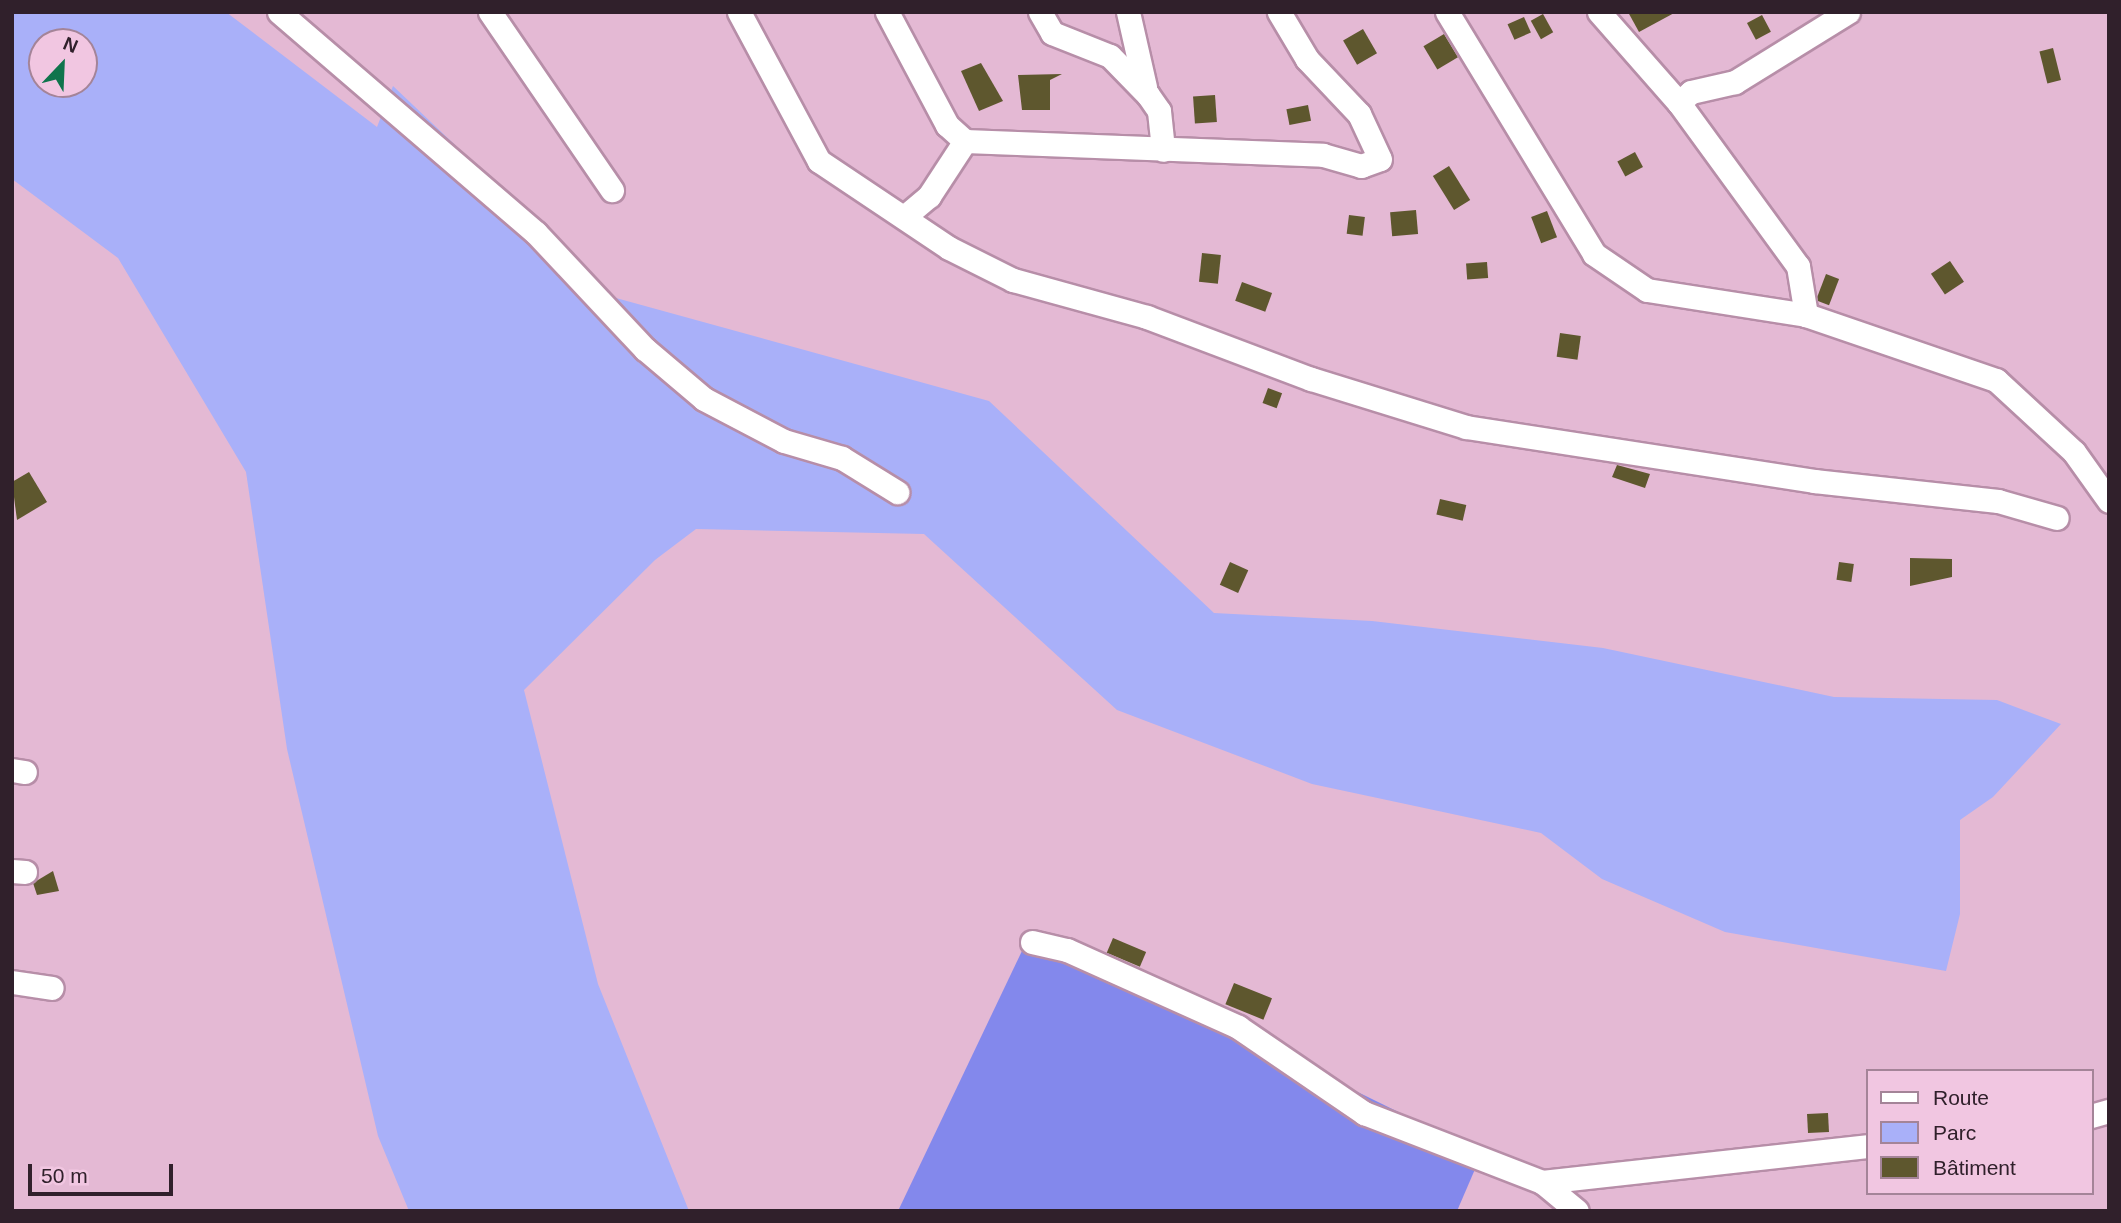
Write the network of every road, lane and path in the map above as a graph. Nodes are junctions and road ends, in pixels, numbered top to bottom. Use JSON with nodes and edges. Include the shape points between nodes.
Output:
{"nodes":[{"id":1,"x":279,"y":12,"type":"edge"},
{"id":2,"x":490,"y":12,"type":"edge"},
{"id":3,"x":739,"y":12,"type":"edge"},
{"id":4,"x":887,"y":12,"type":"edge"},
{"id":5,"x":1040,"y":12,"type":"edge"},
{"id":6,"x":1128,"y":12,"type":"edge"},
{"id":7,"x":1279,"y":12,"type":"edge"},
{"id":8,"x":1447,"y":12,"type":"edge"},
{"id":9,"x":1599,"y":12,"type":"edge"},
{"id":10,"x":1848,"y":12,"type":"edge"},
{"id":11,"x":1148,"y":95,"type":"junction"},
{"id":12,"x":1679,"y":103,"type":"junction"},
{"id":13,"x":965,"y":141,"type":"junction"},
{"id":14,"x":1163,"y":150,"type":"junction"},
{"id":15,"x":612,"y":190,"type":"dead end"},
{"id":16,"x":904,"y":217,"type":"junction"},
{"id":17,"x":1806,"y":315,"type":"junction"},
{"id":18,"x":897,"y":492,"type":"dead end"},
{"id":19,"x":2109,"y":501,"type":"edge"},
{"id":20,"x":2057,"y":518,"type":"dead end"},
{"id":21,"x":1032,"y":942,"type":"dead end"},
{"id":22,"x":12,"y":982,"type":"edge"},
{"id":23,"x":52,"y":988,"type":"dead end"},
{"id":24,"x":1866,"y":1146,"type":"edge"},
{"id":25,"x":1542,"y":1182,"type":"junction"},
{"id":26,"x":1577,"y":1211,"type":"edge"}],
"edges":[{"from":1,"to":18,"type":"street","via":[[536,233],[645,349],[704,400],[784,441],[842,458]]},
{"from":2,"to":15,"type":"street"},
{"from":3,"to":16,"type":"street","via":[[819,161]]},
{"from":4,"to":13,"type":"street","via":[[947,125]]},
{"from":5,"to":11,"type":"street","via":[[1052,33],[1110,56]]},
{"from":6,"to":11,"type":"street"},
{"from":7,"to":14,"type":"street","via":[[1307,59],[1359,114],[1380,159],[1361,166],[1323,155]]},
{"from":8,"to":17,"type":"street","via":[[1594,254],[1647,290]]},
{"from":9,"to":12,"type":"street"},
{"from":10,"to":12,"type":"street","via":[[1735,82],[1691,92]]},
{"from":11,"to":14,"type":"street","via":[[1159,111]]},
{"from":12,"to":17,"type":"street","via":[[1798,266]]},
{"from":13,"to":14,"type":"street"},
{"from":13,"to":16,"type":"street","via":[[929,196]]},
{"from":16,"to":20,"type":"street","via":[[1013,280],[1147,317],[1311,379],[1466,426],[1814,481],[1998,501]]},
{"from":17,"to":19,"type":"street","via":[[1996,380],[2074,452]]},
{"from":21,"to":25,"type":"street","via":[[1067,950],[1238,1027],[1364,1113]]},
{"from":22,"to":23,"type":"street"},
{"from":24,"to":25,"type":"street"},
{"from":25,"to":26,"type":"street"}]}
